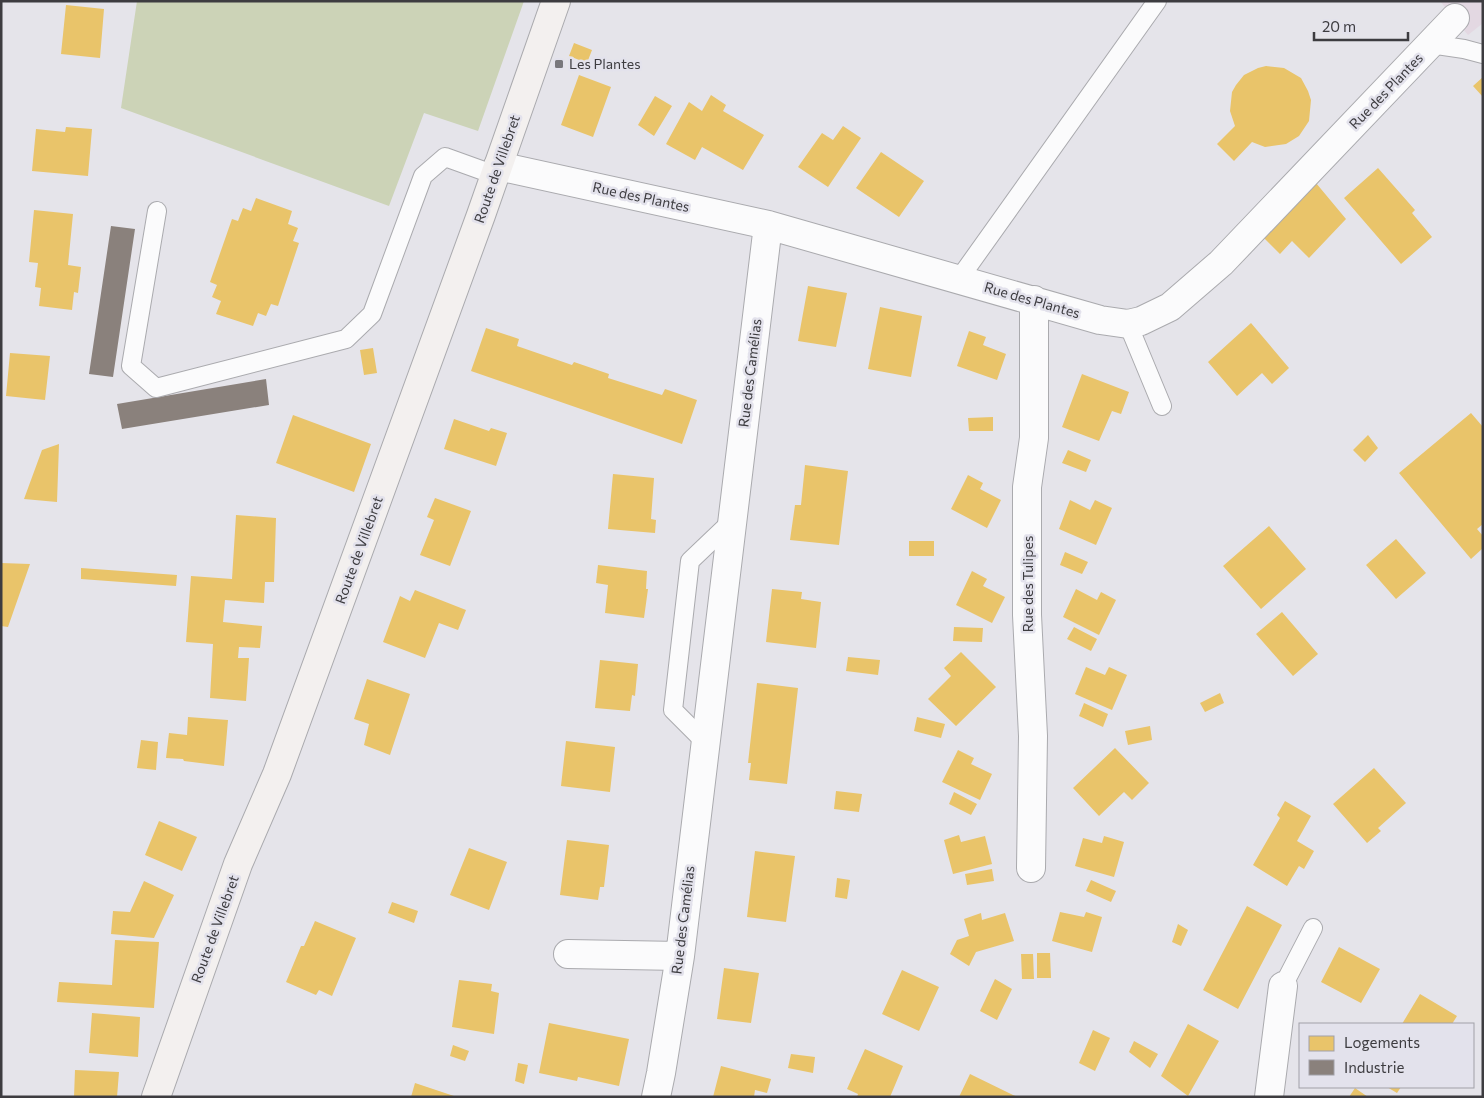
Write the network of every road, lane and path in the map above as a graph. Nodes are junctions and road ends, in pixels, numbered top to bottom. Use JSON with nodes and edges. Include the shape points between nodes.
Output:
{"nodes":[{"id":1,"x":556,"y":1,"type":"edge"},
{"id":2,"x":1157,"y":1,"type":"edge"},
{"id":3,"x":1455,"y":18,"type":"dead end"},
{"id":4,"x":1430,"y":44,"type":"junction"},
{"id":5,"x":1483,"y":54,"type":"edge"},
{"id":6,"x":497,"y":170,"type":"junction"},
{"id":7,"x":157,"y":211,"type":"dead end"},
{"id":8,"x":768,"y":225,"type":"junction"},
{"id":9,"x":959,"y":279,"type":"junction"},
{"id":10,"x":1034,"y":300,"type":"junction"},
{"id":11,"x":1128,"y":324,"type":"junction"},
{"id":12,"x":1162,"y":406,"type":"dead end"},
{"id":13,"x":732,"y":521,"type":"junction"},
{"id":14,"x":705,"y":742,"type":"junction"},
{"id":15,"x":1031,"y":868,"type":"dead end"},
{"id":16,"x":1313,"y":928,"type":"dead end"},
{"id":17,"x":568,"y":954,"type":"dead end"},
{"id":18,"x":680,"y":956,"type":"junction"},
{"id":19,"x":1282,"y":986,"type":"joint"},
{"id":20,"x":156,"y":1097,"type":"edge"},
{"id":21,"x":656,"y":1097,"type":"edge"},
{"id":22,"x":1269,"y":1097,"type":"edge"}],
"edges":[{"from":1,"to":6,"type":"main road","name":"Route de Villebret"},
{"from":2,"to":9,"type":"lane"},
{"from":3,"to":4,"type":"street","name":"Rue des Plantes"},
{"from":4,"to":5,"type":"lane"},
{"from":4,"to":11,"type":"street","name":"Rue des Plantes","via":[[1221,262],[1170,307]]},
{"from":6,"to":7,"type":"lane","via":[[445,158],[423,176],[372,314],[346,339],[156,388],[131,366]]},
{"from":6,"to":8,"type":"street","name":"Rue des Plantes"},
{"from":6,"to":20,"type":"main road","name":"Route de Villebret","via":[[277,774],[238,864]]},
{"from":8,"to":9,"type":"street","name":"Rue des Plantes"},
{"from":8,"to":13,"type":"street","name":"Rue des Camélias"},
{"from":9,"to":10,"type":"street","name":"Rue des Plantes"},
{"from":10,"to":11,"type":"street","name":"Rue des Plantes","via":[[1100,320]]},
{"from":10,"to":15,"type":"street","name":"Rue des Tulipes","via":[[1034,438],[1027,487],[1027,615],[1033,736]]},
{"from":11,"to":12,"type":"lane"},
{"from":13,"to":14,"type":"street","name":"Rue des Camélias"},
{"from":13,"to":14,"type":"lane","via":[[690,561],[673,710]]},
{"from":14,"to":18,"type":"street","name":"Rue des Camélias"},
{"from":16,"to":19,"type":"lane"},
{"from":17,"to":18,"type":"street"},
{"from":18,"to":21,"type":"street","name":"Rue des Camélias"},
{"from":19,"to":22,"type":"street"}]}
